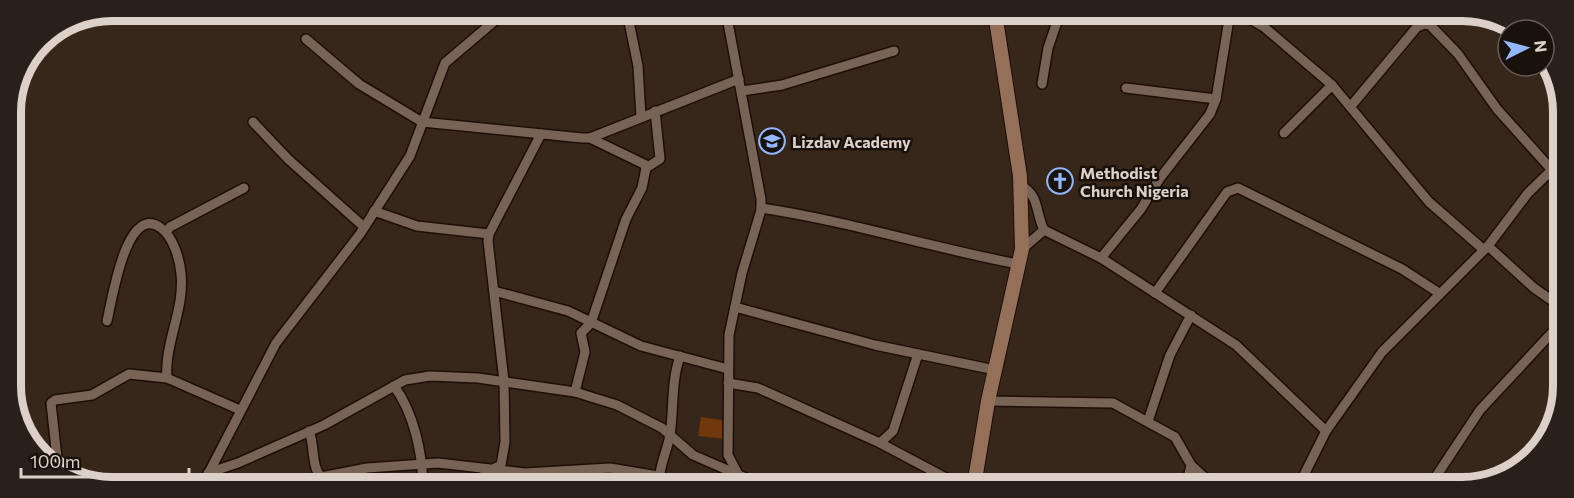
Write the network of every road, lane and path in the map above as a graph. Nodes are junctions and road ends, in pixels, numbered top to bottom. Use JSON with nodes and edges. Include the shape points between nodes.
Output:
{"nodes":[{"id":1,"x":493,"y":21,"type":"edge"},
{"id":2,"x":629,"y":21,"type":"edge"},
{"id":3,"x":728,"y":21,"type":"edge"},
{"id":4,"x":996,"y":21,"type":"edge"},
{"id":5,"x":1057,"y":21,"type":"edge"},
{"id":6,"x":1229,"y":21,"type":"edge"},
{"id":7,"x":1249,"y":21,"type":"edge"},
{"id":8,"x":1422,"y":21,"type":"edge"},
{"id":9,"x":1425,"y":24,"type":"junction"},
{"id":10,"x":306,"y":39,"type":"dead end"},
{"id":11,"x":894,"y":51,"type":"dead end"},
{"id":12,"x":739,"y":79,"type":"junction"},
{"id":13,"x":1042,"y":84,"type":"dead end"},
{"id":14,"x":1332,"y":85,"type":"junction"},
{"id":15,"x":1126,"y":88,"type":"dead end"},
{"id":16,"x":742,"y":91,"type":"junction"},
{"id":17,"x":1216,"y":99,"type":"junction"},
{"id":18,"x":1351,"y":106,"type":"junction"},
{"id":19,"x":655,"y":111,"type":"junction"},
{"id":20,"x":641,"y":117,"type":"junction"},
{"id":21,"x":253,"y":122,"type":"dead end"},
{"id":22,"x":422,"y":122,"type":"junction"},
{"id":23,"x":1284,"y":133,"type":"dead end"},
{"id":24,"x":541,"y":134,"type":"junction"},
{"id":25,"x":590,"y":138,"type":"junction"},
{"id":26,"x":648,"y":166,"type":"junction"},
{"id":27,"x":1551,"y":169,"type":"joint"},
{"id":28,"x":1020,"y":185,"type":"junction"},
{"id":29,"x":244,"y":188,"type":"dead end"},
{"id":30,"x":761,"y":208,"type":"junction"},
{"id":31,"x":374,"y":211,"type":"junction"},
{"id":32,"x":364,"y":227,"type":"junction"},
{"id":33,"x":1044,"y":230,"type":"junction"},
{"id":34,"x":166,"y":232,"type":"junction"},
{"id":35,"x":489,"y":234,"type":"junction"},
{"id":36,"x":1486,"y":248,"type":"junction"},
{"id":37,"x":1022,"y":249,"type":"junction"},
{"id":38,"x":1101,"y":258,"type":"junction"},
{"id":39,"x":1018,"y":264,"type":"junction"},
{"id":40,"x":494,"y":291,"type":"junction"},
{"id":41,"x":1155,"y":293,"type":"junction"},
{"id":42,"x":1439,"y":293,"type":"junction"},
{"id":43,"x":1553,"y":301,"type":"edge"},
{"id":44,"x":735,"y":307,"type":"junction"},
{"id":45,"x":1191,"y":315,"type":"junction"},
{"id":46,"x":107,"y":321,"type":"dead end"},
{"id":47,"x":591,"y":323,"type":"junction"},
{"id":48,"x":1553,"y":332,"type":"edge"},
{"id":49,"x":918,"y":354,"type":"junction"},
{"id":50,"x":680,"y":356,"type":"junction"},
{"id":51,"x":728,"y":369,"type":"junction"},
{"id":52,"x":994,"y":370,"type":"junction"},
{"id":53,"x":167,"y":378,"type":"junction"},
{"id":54,"x":504,"y":381,"type":"junction"},
{"id":55,"x":728,"y":383,"type":"junction"},
{"id":56,"x":394,"y":386,"type":"junction"},
{"id":57,"x":574,"y":392,"type":"junction"},
{"id":58,"x":988,"y":401,"type":"junction"},
{"id":59,"x":240,"y":410,"type":"junction"},
{"id":60,"x":1148,"y":421,"type":"junction"},
{"id":61,"x":309,"y":431,"type":"junction"},
{"id":62,"x":1326,"y":431,"type":"junction"},
{"id":63,"x":670,"y":435,"type":"junction"},
{"id":64,"x":880,"y":443,"type":"junction"},
{"id":65,"x":57,"y":458,"type":"edge"},
{"id":66,"x":1191,"y":465,"type":"junction"},
{"id":67,"x":422,"y":466,"type":"junction"},
{"id":68,"x":496,"y":468,"type":"junction"},
{"id":69,"x":360,"y":470,"type":"junction"},
{"id":70,"x":208,"y":472,"type":"junction"},
{"id":71,"x":738,"y":474,"type":"junction"},
{"id":72,"x":206,"y":477,"type":"edge"},
{"id":73,"x":360,"y":477,"type":"edge"},
{"id":74,"x":423,"y":477,"type":"edge"},
{"id":75,"x":484,"y":477,"type":"edge"},
{"id":76,"x":643,"y":477,"type":"edge"},
{"id":77,"x":659,"y":477,"type":"edge"},
{"id":78,"x":738,"y":477,"type":"edge"},
{"id":79,"x":744,"y":477,"type":"edge"},
{"id":80,"x":944,"y":477,"type":"edge"},
{"id":81,"x":975,"y":477,"type":"edge"},
{"id":82,"x":1188,"y":477,"type":"edge"},
{"id":83,"x":1204,"y":477,"type":"edge"},
{"id":84,"x":1303,"y":477,"type":"edge"},
{"id":85,"x":1436,"y":477,"type":"edge"}],
"edges":[{"from":1,"to":22,"type":"street","via":[[444,63]]},
{"from":2,"to":20,"type":"street","via":[[638,66]]},
{"from":3,"to":12,"type":"street"},
{"from":4,"to":28,"type":"street"},
{"from":5,"to":13,"type":"street"},
{"from":6,"to":17,"type":"street"},
{"from":7,"to":14,"type":"street","via":[[1264,27]]},
{"from":8,"to":9,"type":"street"},
{"from":9,"to":18,"type":"street","via":[[1418,27]]},
{"from":9,"to":27,"type":"street","via":[[1458,54],[1497,109]]},
{"from":10,"to":22,"type":"street","via":[[359,84]]},
{"from":11,"to":16,"type":"street","via":[[782,85]]},
{"from":12,"to":16,"type":"street"},
{"from":12,"to":19,"type":"street"},
{"from":14,"to":18,"type":"street"},
{"from":14,"to":23,"type":"street"},
{"from":15,"to":17,"type":"street"},
{"from":16,"to":30,"type":"street"},
{"from":17,"to":38,"type":"street","via":[[1198,132]]},
{"from":18,"to":36,"type":"street","via":[[1429,202]]},
{"from":19,"to":20,"type":"street"},
{"from":19,"to":26,"type":"street","via":[[661,155]]},
{"from":20,"to":25,"type":"street"},
{"from":21,"to":32,"type":"street"},
{"from":22,"to":24,"type":"street"},
{"from":22,"to":31,"type":"street","via":[[410,156]]},
{"from":24,"to":25,"type":"street"},
{"from":24,"to":35,"type":"street"},
{"from":25,"to":26,"type":"street"},
{"from":26,"to":47,"type":"street"},
{"from":27,"to":36,"type":"street"},
{"from":28,"to":33,"type":"street","via":[[1036,199]]},
{"from":28,"to":37,"type":"street"},
{"from":29,"to":34,"type":"street"},
{"from":30,"to":39,"type":"street","via":[[826,218]]},
{"from":30,"to":44,"type":"street"},
{"from":31,"to":32,"type":"street"},
{"from":31,"to":35,"type":"street","via":[[417,226]]},
{"from":32,"to":59,"type":"street","via":[[276,344]]},
{"from":33,"to":37,"type":"street"},
{"from":33,"to":38,"type":"street"},
{"from":34,"to":46,"type":"street","via":[[150,223],[135,230],[120,264]]},
{"from":34,"to":53,"type":"street","via":[[181,274]]},
{"from":35,"to":40,"type":"street"},
{"from":36,"to":42,"type":"street"},
{"from":36,"to":43,"type":"street"},
{"from":37,"to":39,"type":"street"},
{"from":38,"to":41,"type":"street"},
{"from":39,"to":52,"type":"street"},
{"from":40,"to":47,"type":"street","via":[[568,311]]},
{"from":40,"to":54,"type":"street"},
{"from":41,"to":42,"type":"street","via":[[1227,192],[1238,188],[1402,269]]},
{"from":41,"to":45,"type":"street"},
{"from":42,"to":62,"type":"street","via":[[1382,352]]},
{"from":44,"to":49,"type":"street"},
{"from":44,"to":51,"type":"street"},
{"from":45,"to":60,"type":"street","via":[[1170,355]]},
{"from":45,"to":62,"type":"street","via":[[1236,345]]},
{"from":47,"to":50,"type":"street","via":[[641,346]]},
{"from":47,"to":57,"type":"street","via":[[581,333],[584,358]]},
{"from":48,"to":85,"type":"street","via":[[1480,410]]},
{"from":49,"to":52,"type":"street"},
{"from":49,"to":64,"type":"street","via":[[893,431]]},
{"from":50,"to":51,"type":"street"},
{"from":50,"to":63,"type":"street","via":[[671,402]]},
{"from":51,"to":55,"type":"street"},
{"from":52,"to":58,"type":"street"},
{"from":53,"to":59,"type":"street"},
{"from":53,"to":65,"type":"street","via":[[129,374],[92,395],[55,400],[50,409]]},
{"from":54,"to":56,"type":"street","via":[[429,375]]},
{"from":54,"to":57,"type":"street"},
{"from":54,"to":68,"type":"street","via":[[505,442],[501,465]]},
{"from":55,"to":64,"type":"street","via":[[758,388]]},
{"from":55,"to":71,"type":"street","via":[[728,455]]},
{"from":56,"to":61,"type":"street"},
{"from":56,"to":67,"type":"street","via":[[408,411]]},
{"from":57,"to":63,"type":"street","via":[[617,405]]},
{"from":58,"to":60,"type":"street","via":[[1113,403]]},
{"from":58,"to":81,"type":"street"},
{"from":59,"to":70,"type":"street"},
{"from":60,"to":66,"type":"street","via":[[1175,437]]},
{"from":61,"to":69,"type":"street","via":[[319,475],[329,477]]},
{"from":61,"to":70,"type":"street"},
{"from":62,"to":84,"type":"street"},
{"from":63,"to":71,"type":"street","via":[[693,455]]},
{"from":63,"to":77,"type":"street"},
{"from":64,"to":80,"type":"street"},
{"from":66,"to":82,"type":"street"},
{"from":66,"to":83,"type":"street"},
{"from":67,"to":68,"type":"street","via":[[438,463]]},
{"from":67,"to":69,"type":"street"},
{"from":67,"to":74,"type":"street"},
{"from":68,"to":75,"type":"street"},
{"from":68,"to":76,"type":"street","via":[[525,473],[610,468]]},
{"from":69,"to":73,"type":"street"},
{"from":70,"to":72,"type":"street"},
{"from":71,"to":78,"type":"street"},
{"from":71,"to":79,"type":"street"}]}
